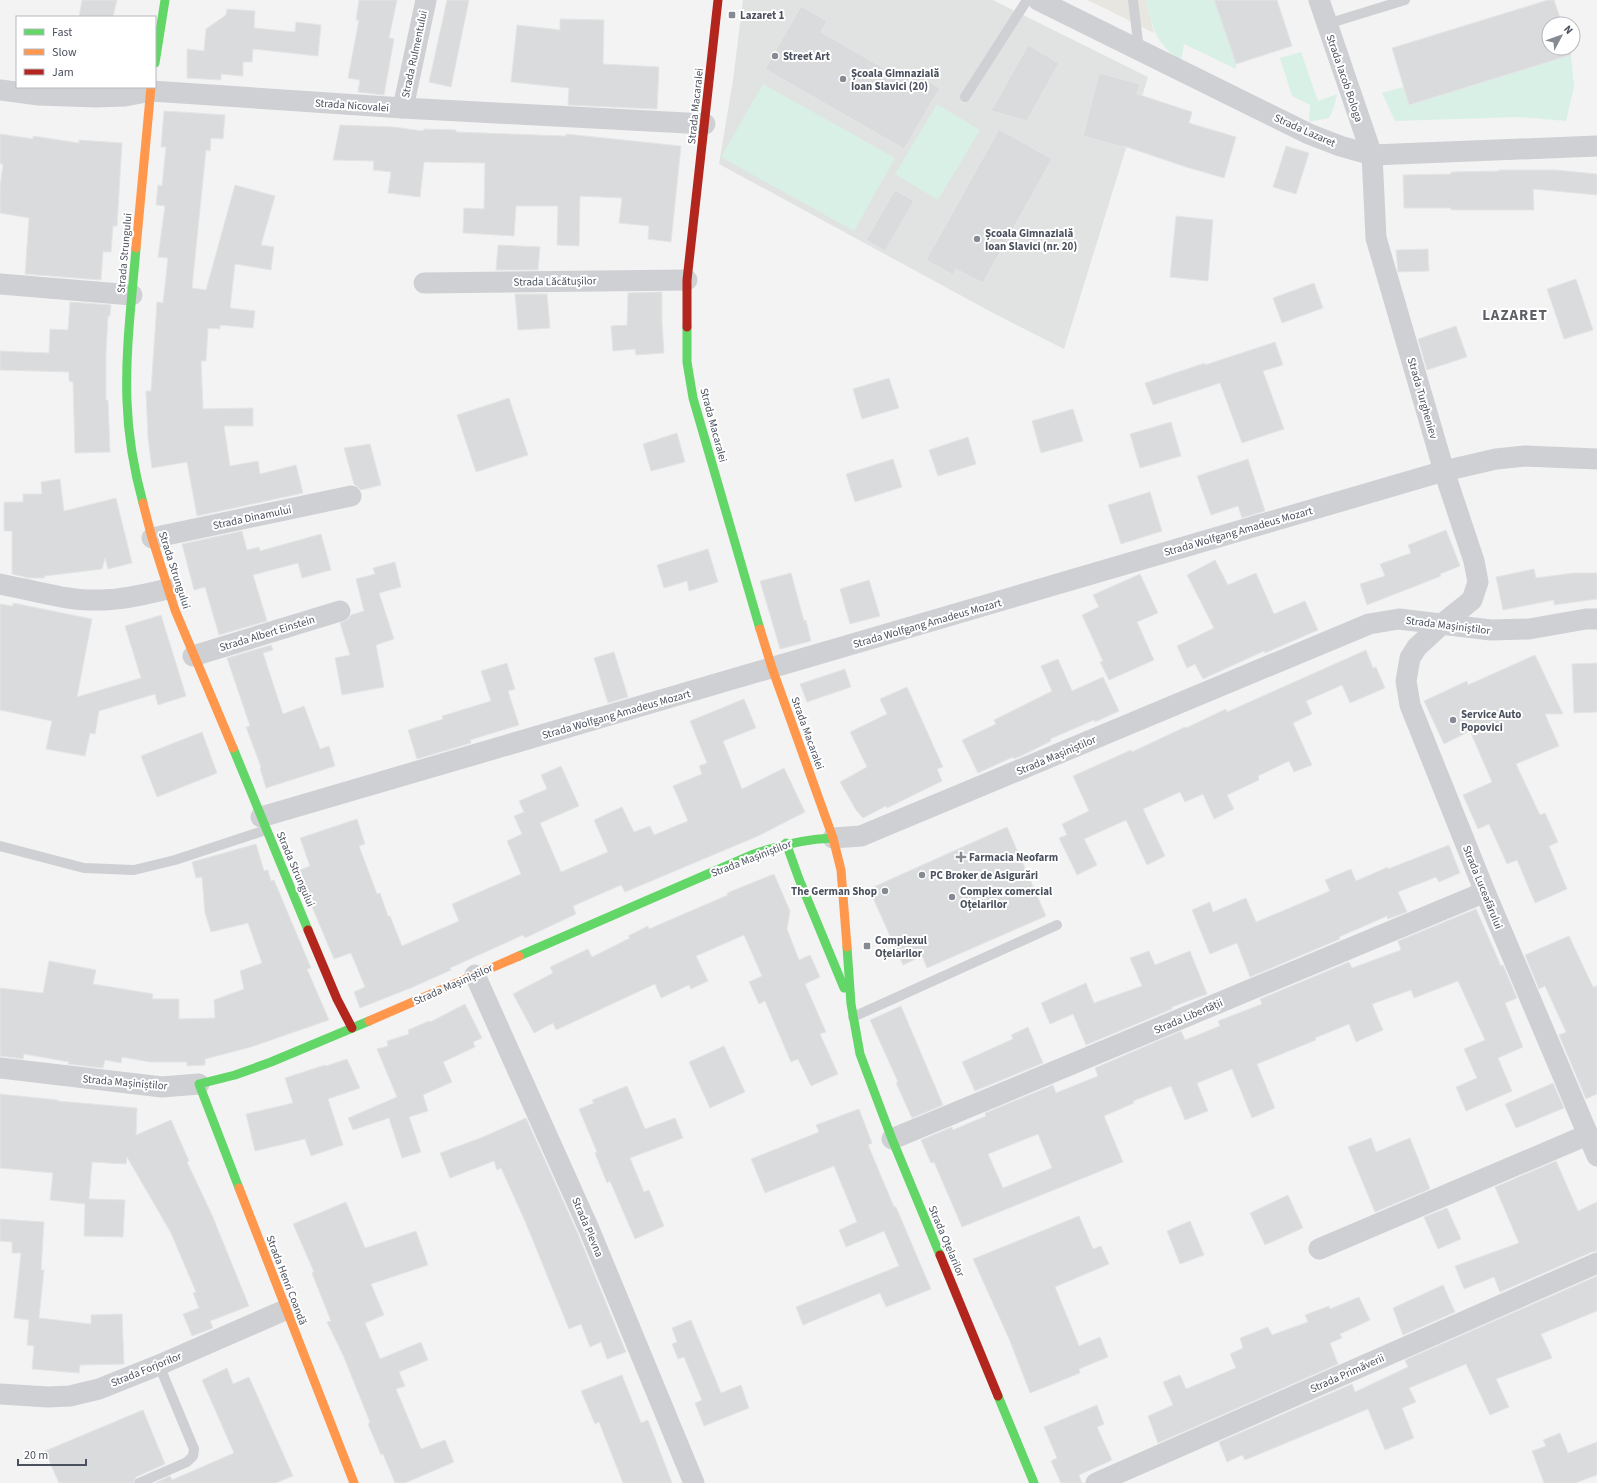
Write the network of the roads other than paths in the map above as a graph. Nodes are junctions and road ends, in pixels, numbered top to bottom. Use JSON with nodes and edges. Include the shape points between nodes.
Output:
{"nodes":[{"id":1,"x":165,"y":0,"type":"edge"},
{"id":2,"x":426,"y":0,"type":"edge"},
{"id":3,"x":718,"y":0,"type":"edge"},
{"id":4,"x":1027,"y":0,"type":"edge"},
{"id":5,"x":1038,"y":0,"type":"edge"},
{"id":6,"x":1133,"y":0,"type":"edge"},
{"id":7,"x":1319,"y":0,"type":"edge"},
{"id":8,"x":1405,"y":0,"type":"edge"},
{"id":9,"x":1327,"y":24,"type":"junction"},
{"id":10,"x":1140,"y":51,"type":"junction"},
{"id":11,"x":156,"y":57,"type":"edge"},
{"id":12,"x":151,"y":89,"type":"edge"},
{"id":13,"x":0,"y":90,"type":"edge"},
{"id":14,"x":965,"y":97,"type":"dead end"},
{"id":15,"x":403,"y":108,"type":"junction"},
{"id":16,"x":706,"y":124,"type":"junction"},
{"id":17,"x":1597,"y":146,"type":"edge"},
{"id":18,"x":1372,"y":156,"type":"junction"},
{"id":19,"x":687,"y":280,"type":"junction"},
{"id":20,"x":424,"y":283,"type":"dead end"},
{"id":21,"x":0,"y":284,"type":"edge"},
{"id":22,"x":132,"y":295,"type":"junction"},
{"id":23,"x":1597,"y":459,"type":"edge"},
{"id":24,"x":1444,"y":471,"type":"junction"},
{"id":25,"x":352,"y":496,"type":"dead end"},
{"id":26,"x":152,"y":538,"type":"junction"},
{"id":27,"x":0,"y":584,"type":"edge"},
{"id":28,"x":168,"y":589,"type":"junction"},
{"id":29,"x":340,"y":611,"type":"dead end"},
{"id":30,"x":1597,"y":619,"type":"edge"},
{"id":31,"x":1442,"y":624,"type":"junction"},
{"id":32,"x":193,"y":656,"type":"junction"},
{"id":33,"x":772,"y":668,"type":"junction"},
{"id":34,"x":264,"y":823,"type":"junction"},
{"id":35,"x":833,"y":838,"type":"junction"},
{"id":36,"x":786,"y":843,"type":"junction"},
{"id":37,"x":0,"y":846,"type":"edge"},
{"id":38,"x":1485,"y":892,"type":"junction"},
{"id":39,"x":1057,"y":926,"type":"dead end"},
{"id":40,"x":474,"y":975,"type":"junction"},
{"id":41,"x":851,"y":1004,"type":"junction"},
{"id":42,"x":853,"y":1017,"type":"junction"},
{"id":43,"x":352,"y":1028,"type":"junction"},
{"id":44,"x":0,"y":1068,"type":"edge"},
{"id":45,"x":198,"y":1084,"type":"junction"},
{"id":46,"x":1587,"y":1135,"type":"junction"},
{"id":47,"x":892,"y":1139,"type":"junction"},
{"id":48,"x":1597,"y":1156,"type":"edge"},
{"id":49,"x":1319,"y":1249,"type":"dead end"},
{"id":50,"x":1597,"y":1263,"type":"edge"},
{"id":51,"x":285,"y":1310,"type":"junction"},
{"id":52,"x":159,"y":1365,"type":"junction"},
{"id":53,"x":0,"y":1394,"type":"edge"},
{"id":54,"x":139,"y":1483,"type":"edge"},
{"id":55,"x":354,"y":1483,"type":"edge"},
{"id":56,"x":694,"y":1483,"type":"edge"},
{"id":57,"x":1034,"y":1483,"type":"edge"},
{"id":58,"x":1096,"y":1483,"type":"edge"}],
"edges":[{"from":1,"to":11,"type":"street"},
{"from":2,"to":15,"type":"street","name":"Strada Rulmentului"},
{"from":3,"to":16,"type":"street","name":"Strada Macaralei"},
{"from":4,"to":14,"type":"lane"},
{"from":5,"to":10,"type":"street","name":"Strada Lazaret"},
{"from":6,"to":10,"type":"lane"},
{"from":7,"to":9,"type":"street","name":"Strada Iacob Bologa"},
{"from":8,"to":9,"type":"lane"},
{"from":9,"to":18,"type":"street","name":"Strada Iacob Bologa"},
{"from":10,"to":18,"type":"street","name":"Strada Lazaret","via":[[1310,134]]},
{"from":12,"to":13,"type":"street","name":"Strada Nicovalei","via":[[125,96],[96,97],[39,95]]},
{"from":12,"to":15,"type":"street","name":"Strada Nicovalei"},
{"from":12,"to":22,"type":"street","name":"Strada Strungului"},
{"from":15,"to":16,"type":"street","name":"Strada Nicovalei"},
{"from":16,"to":19,"type":"street","name":"Strada Macaralei"},
{"from":17,"to":18,"type":"street","name":"Strada Lazaret"},
{"from":18,"to":24,"type":"street","name":"Strada Turgheniev","via":[[1376,238]]},
{"from":19,"to":20,"type":"street","name":"Strada Lăcătușilor"},
{"from":19,"to":33,"type":"street","name":"Strada Macaralei","via":[[687,362],[693,398]]},
{"from":21,"to":22,"type":"street"},
{"from":22,"to":26,"type":"street","name":"Strada Strungului","via":[[127,368],[128,417],[137,480]]},
{"from":23,"to":24,"type":"street","name":"Strada Wolfgang Amadeus Mozart","via":[[1525,456],[1496,459]]},
{"from":24,"to":31,"type":"street","name":"Strada Turgheniev","via":[[1474,561],[1478,582],[1472,600]]},
{"from":24,"to":33,"type":"street","name":"Strada Wolfgang Amadeus Mozart"},
{"from":25,"to":26,"type":"street","name":"Strada Dinamului"},
{"from":26,"to":28,"type":"street","name":"Strada Strungului"},
{"from":27,"to":28,"type":"street","via":[[98,600],[128,598]]},
{"from":28,"to":32,"type":"street","name":"Strada Strungului"},
{"from":29,"to":32,"type":"street","name":"Strada Albert Einstein"},
{"from":30,"to":31,"type":"street","name":"Strada Mașiniștilor","via":[[1529,629],[1491,630]]},
{"from":31,"to":35,"type":"street","name":"Strada Mașiniștilor","via":[[1399,619],[1369,624],[860,836]]},
{"from":31,"to":38,"type":"street","name":"Strada Luceafărului","via":[[1417,647],[1410,658],[1406,681],[1410,705]]},
{"from":32,"to":34,"type":"street","name":"Strada Strungului"},
{"from":33,"to":34,"type":"street","name":"Strada Wolfgang Amadeus Mozart"},
{"from":33,"to":35,"type":"street","name":"Strada Macaralei"},
{"from":34,"to":37,"type":"lane","name":"Strada Wolfgang Amadeus Mozart","via":[[175,860],[134,870],[84,868]]},
{"from":34,"to":43,"type":"street","name":"Strada Strungului","via":[[337,999]]},
{"from":35,"to":36,"type":"street","name":"Strada Mașiniștilor","via":[[809,838]]},
{"from":35,"to":41,"type":"street","name":"Strada Oțelarilor","via":[[841,870]]},
{"from":36,"to":40,"type":"street","name":"Strada Mașiniștilor","via":[[754,854]]},
{"from":36,"to":41,"type":"street","name":"Strada Oțelarilor"},
{"from":38,"to":46,"type":"street","name":"Strada Luceafărului"},
{"from":38,"to":47,"type":"street","name":"Strada Libertății"},
{"from":39,"to":42,"type":"lane"},
{"from":40,"to":43,"type":"street","name":"Strada Mașiniștilor"},
{"from":40,"to":56,"type":"street","name":"Strada Plevna","via":[[590,1229]]},
{"from":41,"to":42,"type":"street","name":"Strada Oțelarilor"},
{"from":42,"to":47,"type":"street","name":"Strada Oțelarilor","via":[[860,1054]]},
{"from":43,"to":45,"type":"street","name":"Strada Mașiniștilor","via":[[235,1075]]},
{"from":44,"to":45,"type":"street","name":"Strada Mașiniștilor","via":[[162,1087]]},
{"from":45,"to":51,"type":"street","name":"Strada Henri Coandă"},
{"from":46,"to":48,"type":"street","name":"Strada Luceafărului"},
{"from":46,"to":49,"type":"street"},
{"from":47,"to":57,"type":"street","name":"Strada Oțelarilor"},
{"from":50,"to":58,"type":"street","name":"Strada Primăverii"},
{"from":51,"to":52,"type":"street","name":"Strada Forjorilor"},
{"from":51,"to":55,"type":"street","name":"Strada Henri Coandă"},
{"from":52,"to":53,"type":"street","name":"Strada Forjorilor","via":[[98,1389],[70,1396],[48,1398]]},
{"from":52,"to":54,"type":"lane","via":[[194,1449],[193,1456],[187,1462]]}]}
